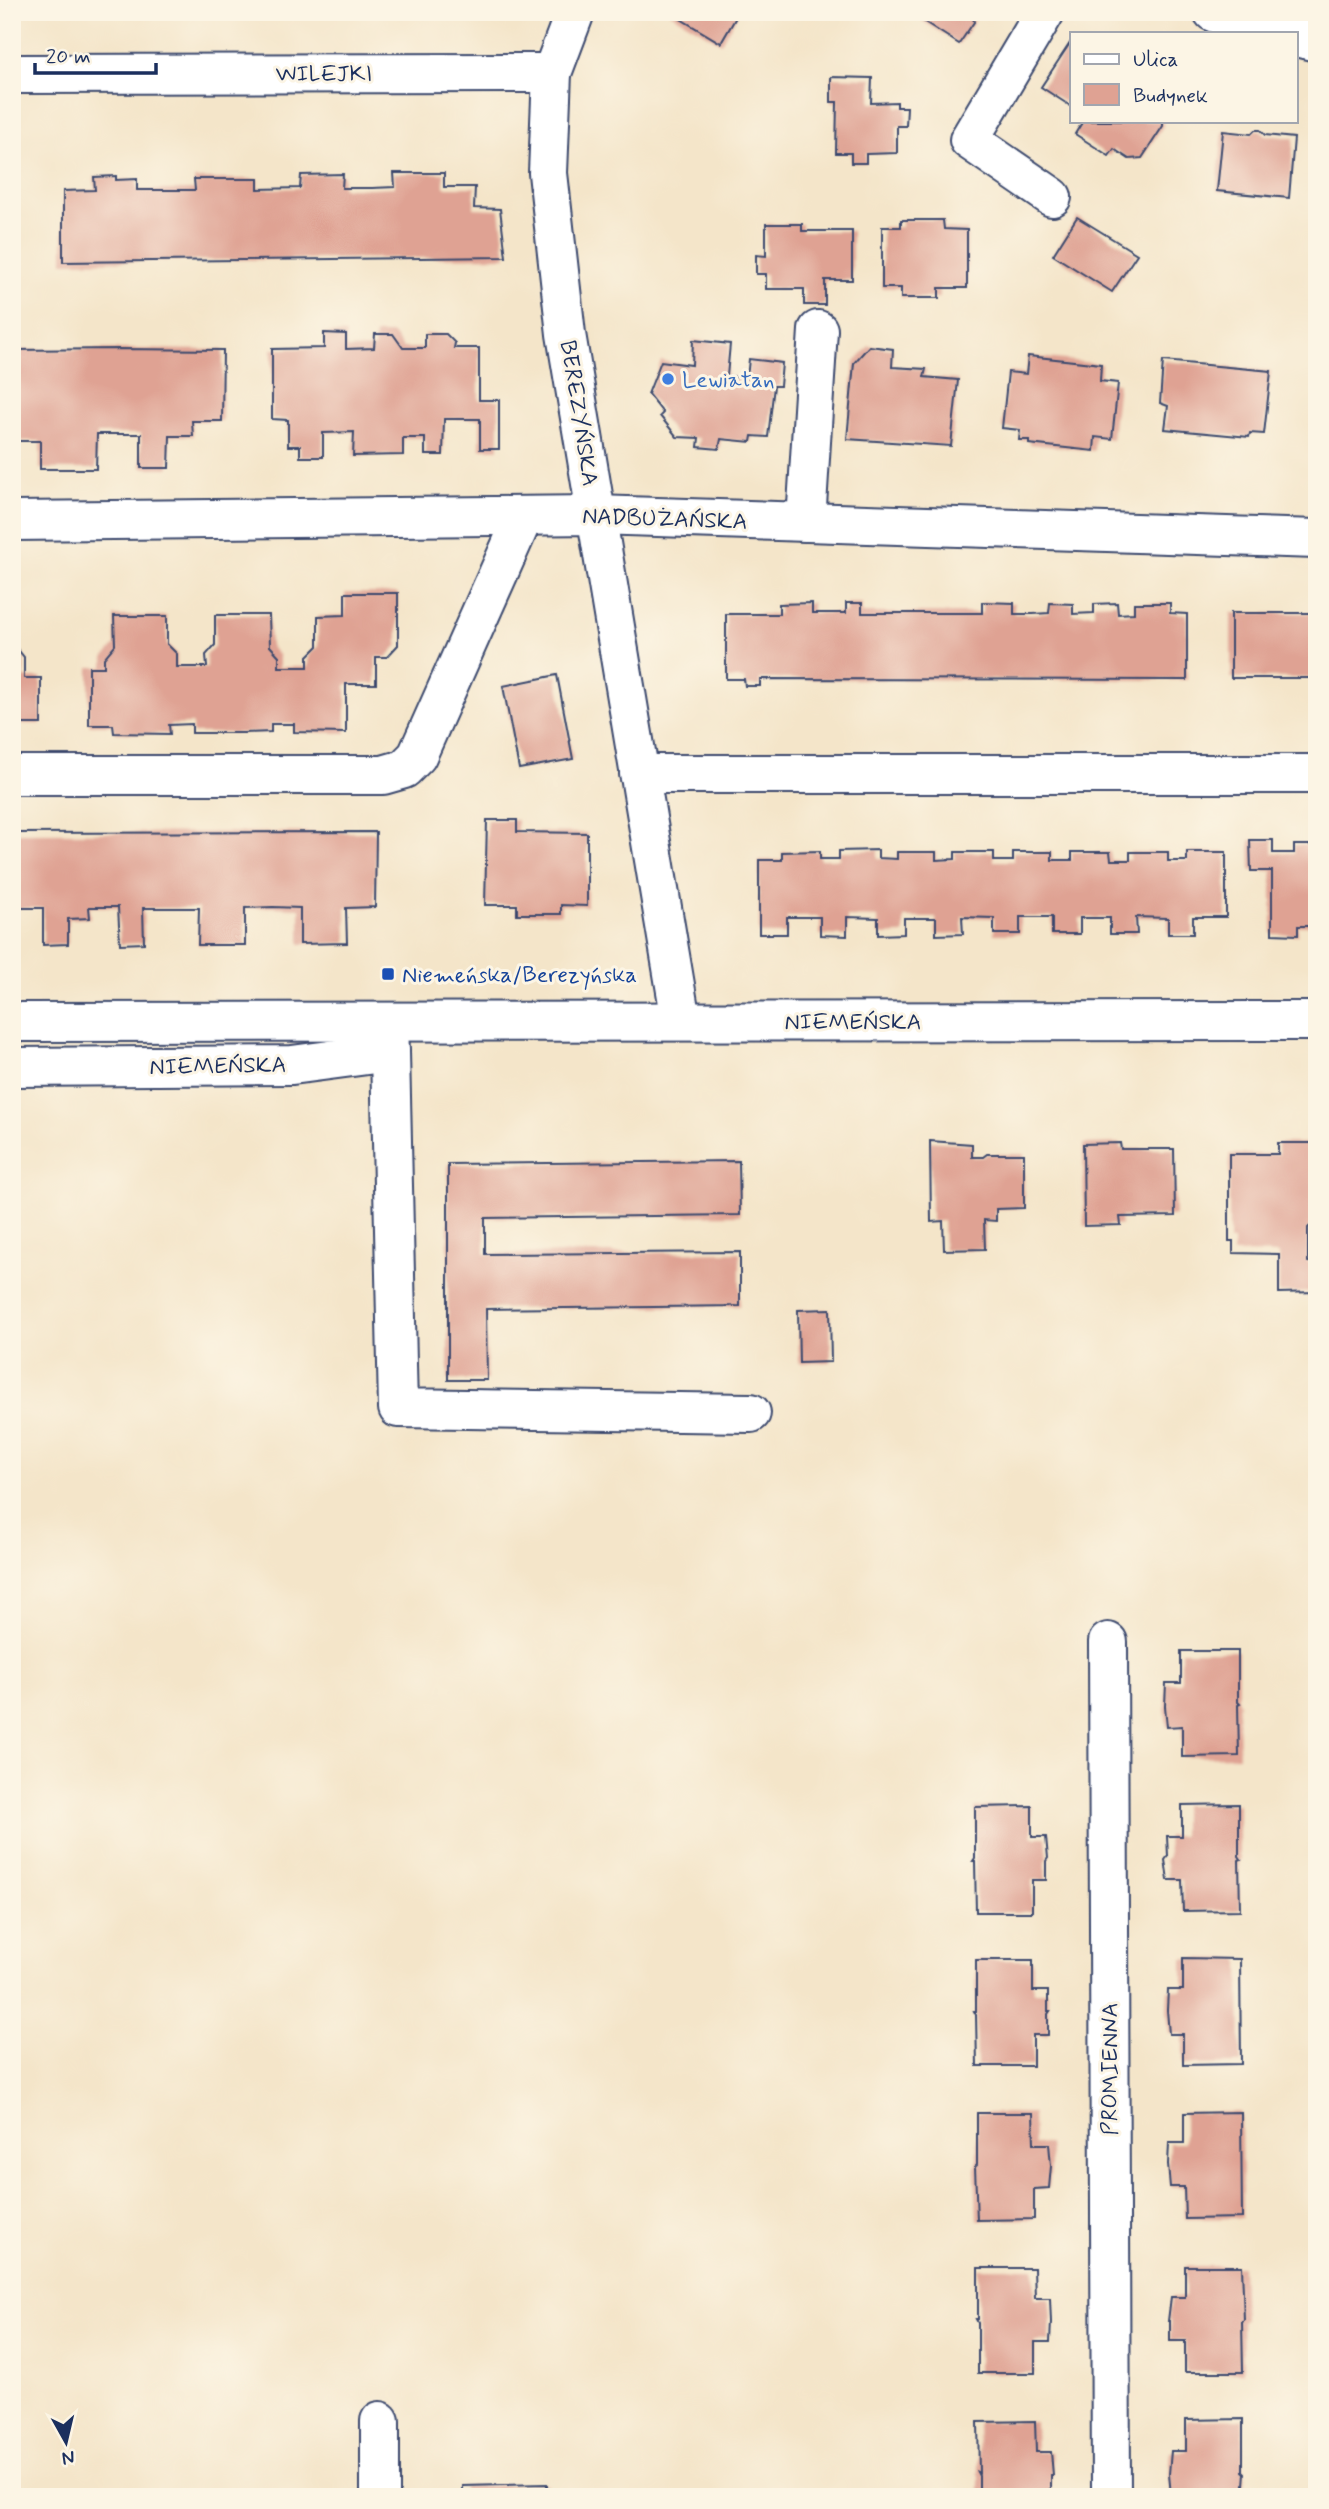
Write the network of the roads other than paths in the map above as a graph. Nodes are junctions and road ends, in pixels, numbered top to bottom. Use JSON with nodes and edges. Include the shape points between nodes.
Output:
{"nodes":[{"id":1,"x":575,"y":12,"type":"edge"},
{"id":2,"x":1045,"y":12,"type":"edge"},
{"id":3,"x":1213,"y":12,"type":"edge"},
{"id":4,"x":1278,"y":32,"type":"edge"},
{"id":5,"x":1298,"y":37,"type":"edge"},
{"id":6,"x":1317,"y":42,"type":"edge"},
{"id":7,"x":12,"y":74,"type":"edge"},
{"id":8,"x":552,"y":74,"type":"junction"},
{"id":9,"x":1052,"y":197,"type":"dead end"},
{"id":10,"x":818,"y":330,"type":"dead end"},
{"id":11,"x":596,"y":514,"type":"junction"},
{"id":12,"x":524,"y":516,"type":"junction"},
{"id":13,"x":12,"y":521,"type":"edge"},
{"id":14,"x":806,"y":522,"type":"junction"},
{"id":15,"x":1317,"y":539,"type":"edge"},
{"id":16,"x":639,"y":774,"type":"junction"},
{"id":17,"x":1317,"y":774,"type":"edge"},
{"id":18,"x":12,"y":775,"type":"edge"},
{"id":19,"x":681,"y":1021,"type":"junction"},
{"id":20,"x":1317,"y":1021,"type":"edge"},
{"id":21,"x":12,"y":1022,"type":"edge"},
{"id":22,"x":390,"y":1036,"type":"junction"},
{"id":23,"x":12,"y":1067,"type":"edge"},
{"id":24,"x":751,"y":1413,"type":"dead end"},
{"id":25,"x":1108,"y":1642,"type":"dead end"},
{"id":26,"x":380,"y":2421,"type":"dead end"},
{"id":27,"x":380,"y":2497,"type":"edge"},
{"id":28,"x":1111,"y":2497,"type":"edge"}],
"edges":[{"from":1,"to":8,"type":"street","name":"BEREZYŃSKA"},
{"from":2,"to":9,"type":"street","via":[[969,140]]},
{"from":3,"to":4,"type":"street"},
{"from":5,"to":6,"type":"street"},
{"from":7,"to":8,"type":"street","name":"WILEJKI"},
{"from":8,"to":11,"type":"street","name":"BEREZYŃSKA","via":[[548,173],[566,334]]},
{"from":10,"to":14,"type":"street"},
{"from":11,"to":12,"type":"street","name":"NADBUŻAŃSKA"},
{"from":11,"to":14,"type":"street","name":"NADBUŻAŃSKA"},
{"from":11,"to":16,"type":"street","name":"BEREZYŃSKA"},
{"from":12,"to":13,"type":"street","name":"NADBUŻAŃSKA"},
{"from":12,"to":18,"type":"street","via":[[417,756],[404,769],[383,775]]},
{"from":14,"to":15,"type":"street","name":"NADBUŻAŃSKA"},
{"from":16,"to":17,"type":"street"},
{"from":16,"to":19,"type":"street","name":"BEREZYŃSKA"},
{"from":19,"to":20,"type":"street","name":"NIEMEŃSKA"},
{"from":19,"to":22,"type":"street","name":"NIEMEŃSKA"},
{"from":21,"to":22,"type":"street","name":"NIEMEŃSKA"},
{"from":22,"to":23,"type":"street","name":"NIEMEŃSKA","via":[[292,1065]]},
{"from":22,"to":24,"type":"street","via":[[398,1408]]},
{"from":25,"to":28,"type":"street","name":"PROMIENNA"},
{"from":26,"to":27,"type":"street"}]}
